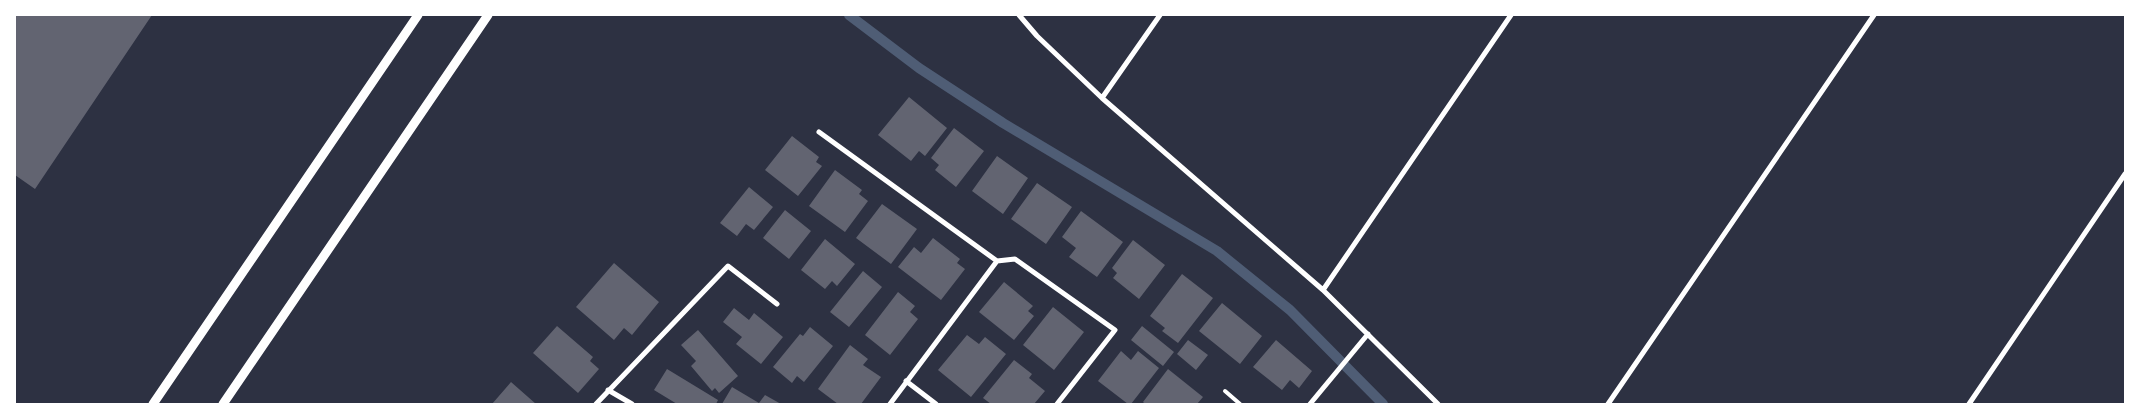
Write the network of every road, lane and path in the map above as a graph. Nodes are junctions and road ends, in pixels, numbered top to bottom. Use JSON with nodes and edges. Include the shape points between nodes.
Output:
{"nodes":[{"id":1,"x":418,"y":15,"type":"edge"},
{"id":2,"x":488,"y":15,"type":"edge"},
{"id":3,"x":1019,"y":15,"type":"edge"},
{"id":4,"x":1160,"y":15,"type":"edge"},
{"id":5,"x":1511,"y":15,"type":"edge"},
{"id":6,"x":1874,"y":15,"type":"edge"},
{"id":7,"x":1102,"y":98,"type":"junction"},
{"id":8,"x":819,"y":132,"type":"dead end"},
{"id":9,"x":2125,"y":174,"type":"edge"},
{"id":10,"x":997,"y":261,"type":"junction"},
{"id":11,"x":1323,"y":290,"type":"junction"},
{"id":12,"x":777,"y":304,"type":"dead end"},
{"id":13,"x":1368,"y":334,"type":"junction"},
{"id":14,"x":906,"y":381,"type":"junction"},
{"id":15,"x":608,"y":390,"type":"junction"},
{"id":16,"x":1225,"y":391,"type":"dead end"},
{"id":17,"x":153,"y":404,"type":"edge"},
{"id":18,"x":223,"y":404,"type":"edge"},
{"id":19,"x":596,"y":404,"type":"edge"},
{"id":20,"x":632,"y":404,"type":"edge"},
{"id":21,"x":890,"y":404,"type":"edge"},
{"id":22,"x":936,"y":404,"type":"edge"},
{"id":23,"x":1056,"y":404,"type":"edge"},
{"id":24,"x":1240,"y":404,"type":"edge"},
{"id":25,"x":1310,"y":404,"type":"edge"},
{"id":26,"x":1438,"y":404,"type":"edge"},
{"id":27,"x":1608,"y":404,"type":"edge"},
{"id":28,"x":1969,"y":404,"type":"edge"}],
"edges":[{"from":1,"to":17,"type":"street"},
{"from":2,"to":18,"type":"street"},
{"from":3,"to":7,"type":"street"},
{"from":4,"to":7,"type":"street"},
{"from":5,"to":11,"type":"street"},
{"from":6,"to":27,"type":"street"},
{"from":7,"to":11,"type":"street"},
{"from":8,"to":10,"type":"street"},
{"from":9,"to":28,"type":"street"},
{"from":10,"to":14,"type":"street"},
{"from":10,"to":23,"type":"street","via":[[1016,259],[1115,330]]},
{"from":11,"to":13,"type":"street"},
{"from":12,"to":15,"type":"street","via":[[728,266]]},
{"from":13,"to":25,"type":"street"},
{"from":13,"to":26,"type":"street"},
{"from":14,"to":21,"type":"street"},
{"from":14,"to":22,"type":"street"},
{"from":15,"to":19,"type":"street"},
{"from":15,"to":20,"type":"street"},
{"from":16,"to":24,"type":"lane"}]}
